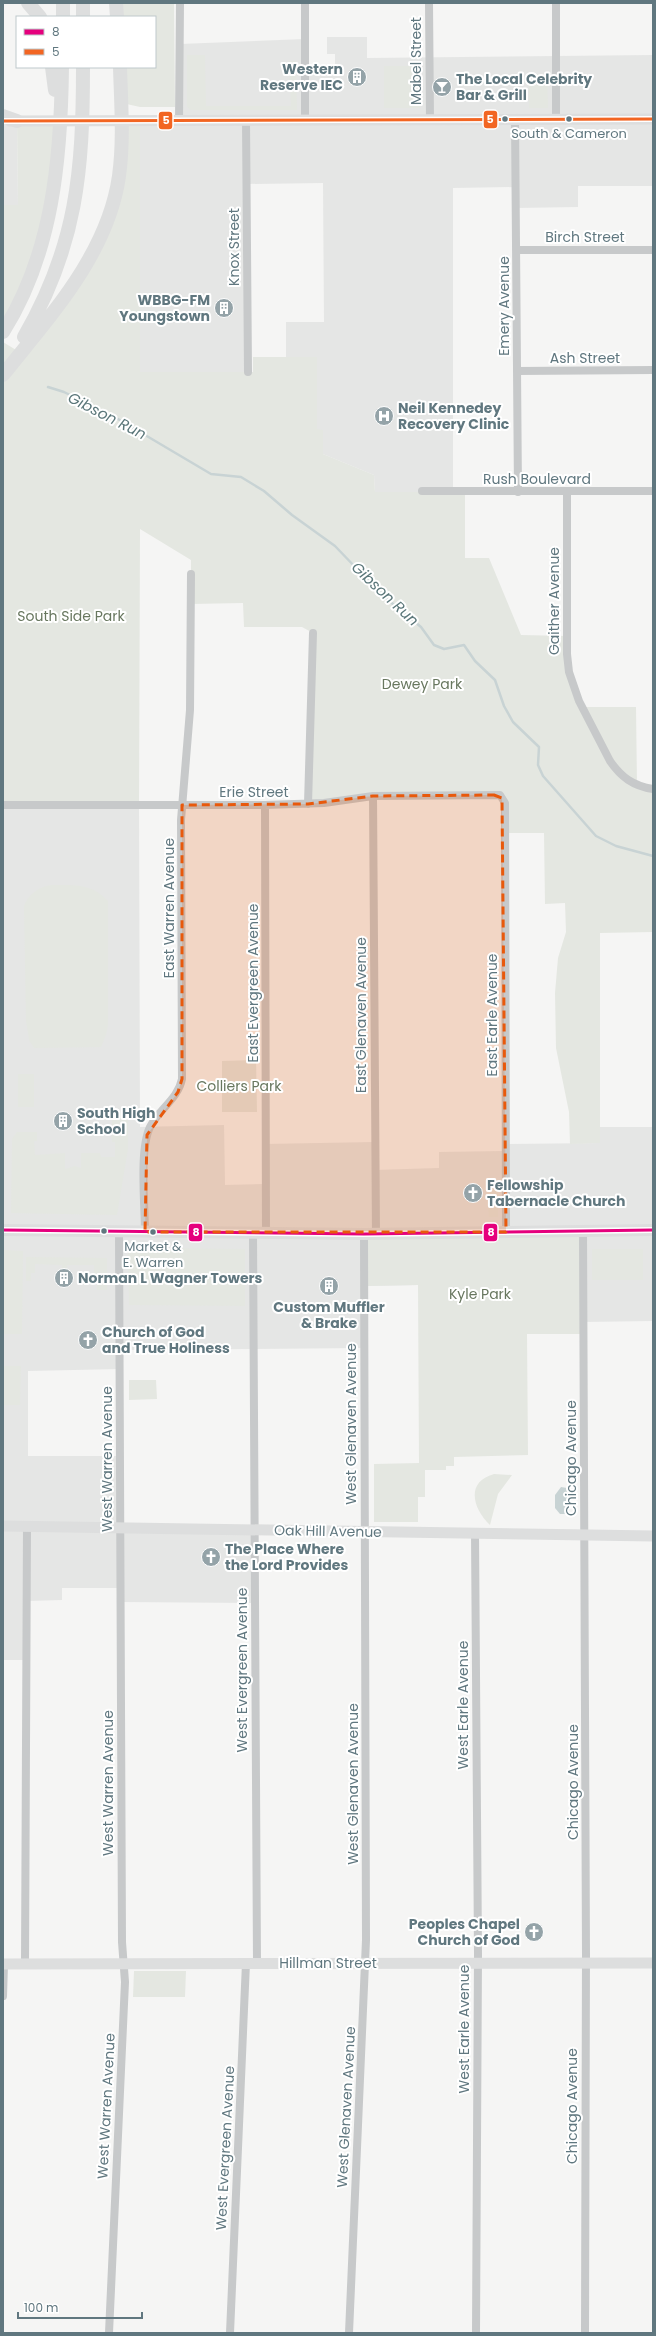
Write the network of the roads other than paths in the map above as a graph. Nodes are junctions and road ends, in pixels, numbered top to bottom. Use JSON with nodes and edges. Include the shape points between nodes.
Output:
{"nodes":[{"id":1,"x":28,"y":3,"type":"edge"},
{"id":2,"x":63,"y":3,"type":"edge"},
{"id":3,"x":83,"y":3,"type":"edge"},
{"id":4,"x":116,"y":3,"type":"edge"},
{"id":5,"x":180,"y":3,"type":"edge"},
{"id":6,"x":304,"y":3,"type":"edge"},
{"id":7,"x":429,"y":3,"type":"edge"},
{"id":8,"x":556,"y":3,"type":"edge"},
{"id":9,"x":39,"y":16,"type":"edge"},
{"id":10,"x":63,"y":16,"type":"edge"},
{"id":11,"x":83,"y":16,"type":"edge"},
{"id":12,"x":117,"y":16,"type":"edge"},
{"id":13,"x":52,"y":68,"type":"edge"},
{"id":14,"x":62,"y":68,"type":"edge"},
{"id":15,"x":83,"y":68,"type":"edge"},
{"id":16,"x":120,"y":68,"type":"edge"},
{"id":17,"x":3,"y":116,"type":"edge"},
{"id":18,"x":515,"y":119,"type":"junction"},
{"id":19,"x":556,"y":119,"type":"junction"},
{"id":20,"x":653,"y":119,"type":"edge"},
{"id":21,"x":23,"y":120,"type":"junction"},
{"id":22,"x":122,"y":120,"type":"junction"},
{"id":23,"x":430,"y":120,"type":"junction"},
{"id":24,"x":3,"y":121,"type":"edge"},
{"id":25,"x":179,"y":121,"type":"junction"},
{"id":26,"x":246,"y":121,"type":"junction"},
{"id":27,"x":305,"y":121,"type":"junction"},
{"id":28,"x":59,"y":128,"type":"junction"},
{"id":29,"x":516,"y":250,"type":"junction"},
{"id":30,"x":653,"y":250,"type":"edge"},
{"id":31,"x":36,"y":325,"type":"junction"},
{"id":32,"x":6,"y":327,"type":"edge"},
{"id":33,"x":7,"y":369,"type":"edge"},
{"id":34,"x":653,"y":370,"type":"edge"},
{"id":35,"x":517,"y":371,"type":"junction"},
{"id":36,"x":248,"y":372,"type":"dead end"},
{"id":37,"x":422,"y":491,"type":"dead end"},
{"id":38,"x":653,"y":491,"type":"edge"},
{"id":39,"x":518,"y":492,"type":"junction"},
{"id":40,"x":567,"y":492,"type":"junction"},
{"id":41,"x":191,"y":574,"type":"dead end"},
{"id":42,"x":313,"y":633,"type":"dead end"},
{"id":43,"x":653,"y":788,"type":"edge"},
{"id":44,"x":373,"y":796,"type":"junction"},
{"id":45,"x":502,"y":798,"type":"joint"},
{"id":46,"x":308,"y":804,"type":"junction"},
{"id":47,"x":3,"y":805,"type":"edge"},
{"id":48,"x":182,"y":805,"type":"junction"},
{"id":49,"x":265,"y":805,"type":"junction"},
{"id":50,"x":3,"y":1230,"type":"edge"},
{"id":51,"x":653,"y":1230,"type":"edge"},
{"id":52,"x":583,"y":1231,"type":"junction"},
{"id":53,"x":119,"y":1232,"type":"junction"},
{"id":54,"x":145,"y":1232,"type":"junction"},
{"id":55,"x":506,"y":1232,"type":"junction"},
{"id":56,"x":253,"y":1233,"type":"junction"},
{"id":57,"x":266,"y":1233,"type":"junction"},
{"id":58,"x":370,"y":1234,"type":"junction"},
{"id":59,"x":3,"y":1526,"type":"edge"},
{"id":60,"x":27,"y":1527,"type":"junction"},
{"id":61,"x":120,"y":1528,"type":"junction"},
{"id":62,"x":254,"y":1530,"type":"junction"},
{"id":63,"x":365,"y":1531,"type":"junction"},
{"id":64,"x":475,"y":1533,"type":"junction"},
{"id":65,"x":584,"y":1535,"type":"junction"},
{"id":66,"x":653,"y":1536,"type":"edge"},
{"id":67,"x":125,"y":1963,"type":"junction"},
{"id":68,"x":251,"y":1963,"type":"junction"},
{"id":69,"x":366,"y":1963,"type":"junction"},
{"id":70,"x":478,"y":1963,"type":"junction"},
{"id":71,"x":586,"y":1963,"type":"junction"},
{"id":72,"x":653,"y":1963,"type":"edge"},
{"id":73,"x":4,"y":1964,"type":"edge"},
{"id":74,"x":25,"y":1964,"type":"junction"},
{"id":75,"x":3,"y":1996,"type":"edge"},
{"id":76,"x":109,"y":2333,"type":"edge"},
{"id":77,"x":230,"y":2333,"type":"edge"},
{"id":78,"x":349,"y":2333,"type":"edge"},
{"id":79,"x":476,"y":2333,"type":"edge"},
{"id":80,"x":585,"y":2333,"type":"edge"}],
"edges":[{"from":1,"to":9,"type":"highway"},
{"from":2,"to":10,"type":"highway"},
{"from":3,"to":11,"type":"highway"},
{"from":4,"to":12,"type":"highway"},
{"from":5,"to":25,"type":"street"},
{"from":6,"to":27,"type":"street"},
{"from":7,"to":23,"type":"street","name":"Mabel Street"},
{"from":8,"to":19,"type":"street"},
{"from":13,"to":28,"type":"highway"},
{"from":14,"to":28,"type":"highway"},
{"from":15,"to":31,"type":"highway","via":[[81,164],[73,217],[64,252]]},
{"from":16,"to":22,"type":"highway"},
{"from":17,"to":21,"type":"highway"},
{"from":18,"to":19,"type":"street"},
{"from":18,"to":23,"type":"street"},
{"from":18,"to":29,"type":"street","name":"Emery Avenue"},
{"from":19,"to":20,"type":"street"},
{"from":21,"to":22,"type":"street"},
{"from":21,"to":24,"type":"street"},
{"from":22,"to":25,"type":"street"},
{"from":22,"to":31,"type":"highway","via":[[119,177],[107,222],[80,274]]},
{"from":23,"to":27,"type":"street"},
{"from":25,"to":26,"type":"street"},
{"from":26,"to":27,"type":"street"},
{"from":26,"to":36,"type":"street","name":"Knox Street"},
{"from":28,"to":32,"type":"highway","via":[[56,178],[44,238],[26,289]]},
{"from":29,"to":30,"type":"street","name":"Birch Street"},
{"from":29,"to":35,"type":"street","name":"Emery Avenue"},
{"from":31,"to":33,"type":"highway"},
{"from":34,"to":35,"type":"street","name":"Ash Street"},
{"from":35,"to":39,"type":"street","name":"Emery Avenue"},
{"from":37,"to":39,"type":"street","name":"Rush Boulevard"},
{"from":38,"to":40,"type":"street","name":"Rush Boulevard"},
{"from":39,"to":40,"type":"street","name":"Rush Boulevard"},
{"from":40,"to":43,"type":"street","name":"Gaither Avenue","via":[[567,662],[572,684],[582,708],[616,770],[633,784]]},
{"from":41,"to":48,"type":"street","name":"East Warren Avenue","via":[[190,710]]},
{"from":42,"to":46,"type":"street"},
{"from":44,"to":45,"type":"street","name":"Erie Street","via":[[494,795]]},
{"from":44,"to":46,"type":"street","name":"Erie Street"},
{"from":44,"to":58,"type":"street","name":"East Glenaven Avenue"},
{"from":45,"to":55,"type":"street","name":"East Earle Avenue","via":[[505,811]]},
{"from":46,"to":49,"type":"street","name":"Erie Street"},
{"from":47,"to":48,"type":"street","name":"Erie Street"},
{"from":48,"to":49,"type":"street","name":"Erie Street"},
{"from":48,"to":54,"type":"street","name":"East Warren Avenue","via":[[182,1079],[178,1092],[153,1123],[147,1135]]},
{"from":49,"to":57,"type":"street","name":"East Evergreen Avenue"},
{"from":50,"to":53,"type":"main road"},
{"from":51,"to":52,"type":"main road"},
{"from":52,"to":55,"type":"main road"},
{"from":52,"to":65,"type":"street","name":"Chicago Avenue"},
{"from":53,"to":54,"type":"main road"},
{"from":53,"to":61,"type":"street","name":"West Warren Avenue"},
{"from":54,"to":56,"type":"main road"},
{"from":55,"to":58,"type":"main road"},
{"from":56,"to":57,"type":"main road"},
{"from":56,"to":62,"type":"street","name":"West Evergreen Avenue"},
{"from":57,"to":58,"type":"main road"},
{"from":58,"to":63,"type":"street","name":"West Glenaven Avenue"},
{"from":59,"to":60,"type":"street","name":"Oak Hill Avenue"},
{"from":60,"to":61,"type":"street","name":"Oak Hill Avenue"},
{"from":60,"to":74,"type":"street"},
{"from":61,"to":62,"type":"street","name":"Oak Hill Avenue"},
{"from":61,"to":67,"type":"street","name":"West Warren Avenue","via":[[122,1942]]},
{"from":62,"to":63,"type":"street","name":"Oak Hill Avenue"},
{"from":62,"to":68,"type":"street","name":"West Evergreen Avenue"},
{"from":63,"to":64,"type":"street","name":"Oak Hill Avenue"},
{"from":63,"to":69,"type":"street","name":"West Glenaven Avenue"},
{"from":64,"to":65,"type":"street","name":"Oak Hill Avenue"},
{"from":64,"to":70,"type":"street","name":"West Earle Avenue"},
{"from":65,"to":66,"type":"street","name":"Oak Hill Avenue"},
{"from":65,"to":71,"type":"street","name":"Chicago Avenue"},
{"from":67,"to":68,"type":"street","name":"Hillman Street"},
{"from":67,"to":74,"type":"street","name":"Hillman Street"},
{"from":67,"to":76,"type":"street","name":"West Warren Avenue"},
{"from":68,"to":69,"type":"street","name":"Hillman Street"},
{"from":68,"to":77,"type":"street","name":"West Evergreen Avenue"},
{"from":69,"to":70,"type":"street","name":"Hillman Street"},
{"from":69,"to":78,"type":"street","name":"West Glenaven Avenue"},
{"from":70,"to":71,"type":"street","name":"Hillman Street"},
{"from":70,"to":79,"type":"street","name":"West Earle Avenue"},
{"from":71,"to":72,"type":"street","name":"Hillman Street"},
{"from":71,"to":80,"type":"street","name":"Chicago Avenue"},
{"from":73,"to":74,"type":"street","name":"Hillman Street"},
{"from":73,"to":75,"type":"street"}]}
